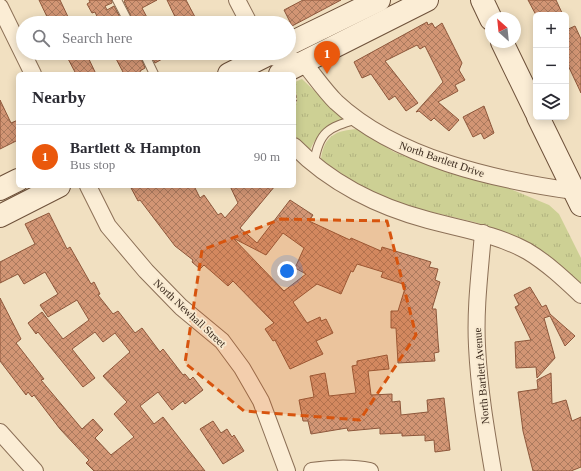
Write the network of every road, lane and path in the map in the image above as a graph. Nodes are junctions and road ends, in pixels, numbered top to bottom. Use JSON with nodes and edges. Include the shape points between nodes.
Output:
{"nodes":[{"id":1,"x":117,"y":0,"type":"edge"},
{"id":2,"x":237,"y":0,"type":"edge"},
{"id":3,"x":427,"y":0,"type":"edge"},
{"id":4,"x":482,"y":0,"type":"edge"},
{"id":5,"x":368,"y":2,"type":"edge"},
{"id":6,"x":0,"y":7,"type":"edge"},
{"id":7,"x":488,"y":12,"type":"edge"},
{"id":8,"x":125,"y":16,"type":"edge"},
{"id":9,"x":245,"y":16,"type":"edge"},
{"id":10,"x":16,"y":39,"type":"edge"},
{"id":11,"x":296,"y":40,"type":"edge"},
{"id":12,"x":505,"y":48,"type":"edge"},
{"id":13,"x":26,"y":60,"type":"edge"},
{"id":14,"x":147,"y":60,"type":"edge"},
{"id":15,"x":262,"y":60,"type":"edge"},
{"id":16,"x":277,"y":60,"type":"edge"},
{"id":17,"x":303,"y":62,"type":"junction"},
{"id":18,"x":32,"y":72,"type":"edge"},
{"id":19,"x":153,"y":72,"type":"edge"},
{"id":20,"x":234,"y":72,"type":"edge"},
{"id":21,"x":284,"y":72,"type":"edge"},
{"id":22,"x":533,"y":106,"type":"edge"},
{"id":23,"x":358,"y":119,"type":"junction"},
{"id":24,"x":539,"y":120,"type":"edge"},
{"id":25,"x":296,"y":148,"type":"edge"},
{"id":26,"x":314,"y":163,"type":"junction"},
{"id":27,"x":16,"y":181,"type":"edge"},
{"id":28,"x":55,"y":188,"type":"edge"},
{"id":29,"x":89,"y":188,"type":"edge"},
{"id":30,"x":0,"y":189,"type":"edge"},
{"id":31,"x":577,"y":198,"type":"edge"},
{"id":32,"x":0,"y":216,"type":"edge"},
{"id":33,"x":483,"y":233,"type":"junction"},
{"id":34,"x":581,"y":295,"type":"edge"},
{"id":35,"x":0,"y":432,"type":"edge"},
{"id":36,"x":35,"y":471,"type":"edge"},
{"id":37,"x":287,"y":471,"type":"edge"},
{"id":38,"x":312,"y":471,"type":"edge"},
{"id":39,"x":370,"y":471,"type":"edge"},
{"id":40,"x":493,"y":471,"type":"edge"}],
"edges":[{"from":1,"to":8,"type":"lane"},
{"from":2,"to":9,"type":"street"},
{"from":3,"to":17,"type":"main road"},
{"from":4,"to":7,"type":"main road"},
{"from":5,"to":11,"type":"main road"},
{"from":6,"to":10,"type":"street"},
{"from":12,"to":22,"type":"main road"},
{"from":13,"to":18,"type":"street"},
{"from":14,"to":19,"type":"lane"},
{"from":15,"to":20,"type":"main road"},
{"from":16,"to":17,"type":"street"},
{"from":17,"to":21,"type":"main road"},
{"from":17,"to":23,"type":"street","name":"North Bartlett Drive","via":[[336,101]]},
{"from":23,"to":26,"type":"lane","via":[[335,126],[326,132],[317,145]]},
{"from":23,"to":31,"type":"street","name":"North Bartlett Drive","via":[[401,146],[521,184]]},
{"from":24,"to":31,"type":"main road"},
{"from":25,"to":26,"type":"street"},
{"from":26,"to":33,"type":"street","via":[[346,186],[373,201],[427,220]]},
{"from":27,"to":30,"type":"main road"},
{"from":28,"to":32,"type":"main road"},
{"from":29,"to":37,"type":"street","name":"North Newhall Street","via":[[108,226],[146,271],[181,307],[222,341],[242,368],[261,401]]},
{"from":33,"to":34,"type":"street","via":[[526,251],[554,270]]},
{"from":33,"to":40,"type":"street","name":"North Bartlett Avenue","via":[[477,346],[481,404]]},
{"from":35,"to":36,"type":"street"},
{"from":38,"to":39,"type":"street","via":[[327,468],[359,468]]}]}
